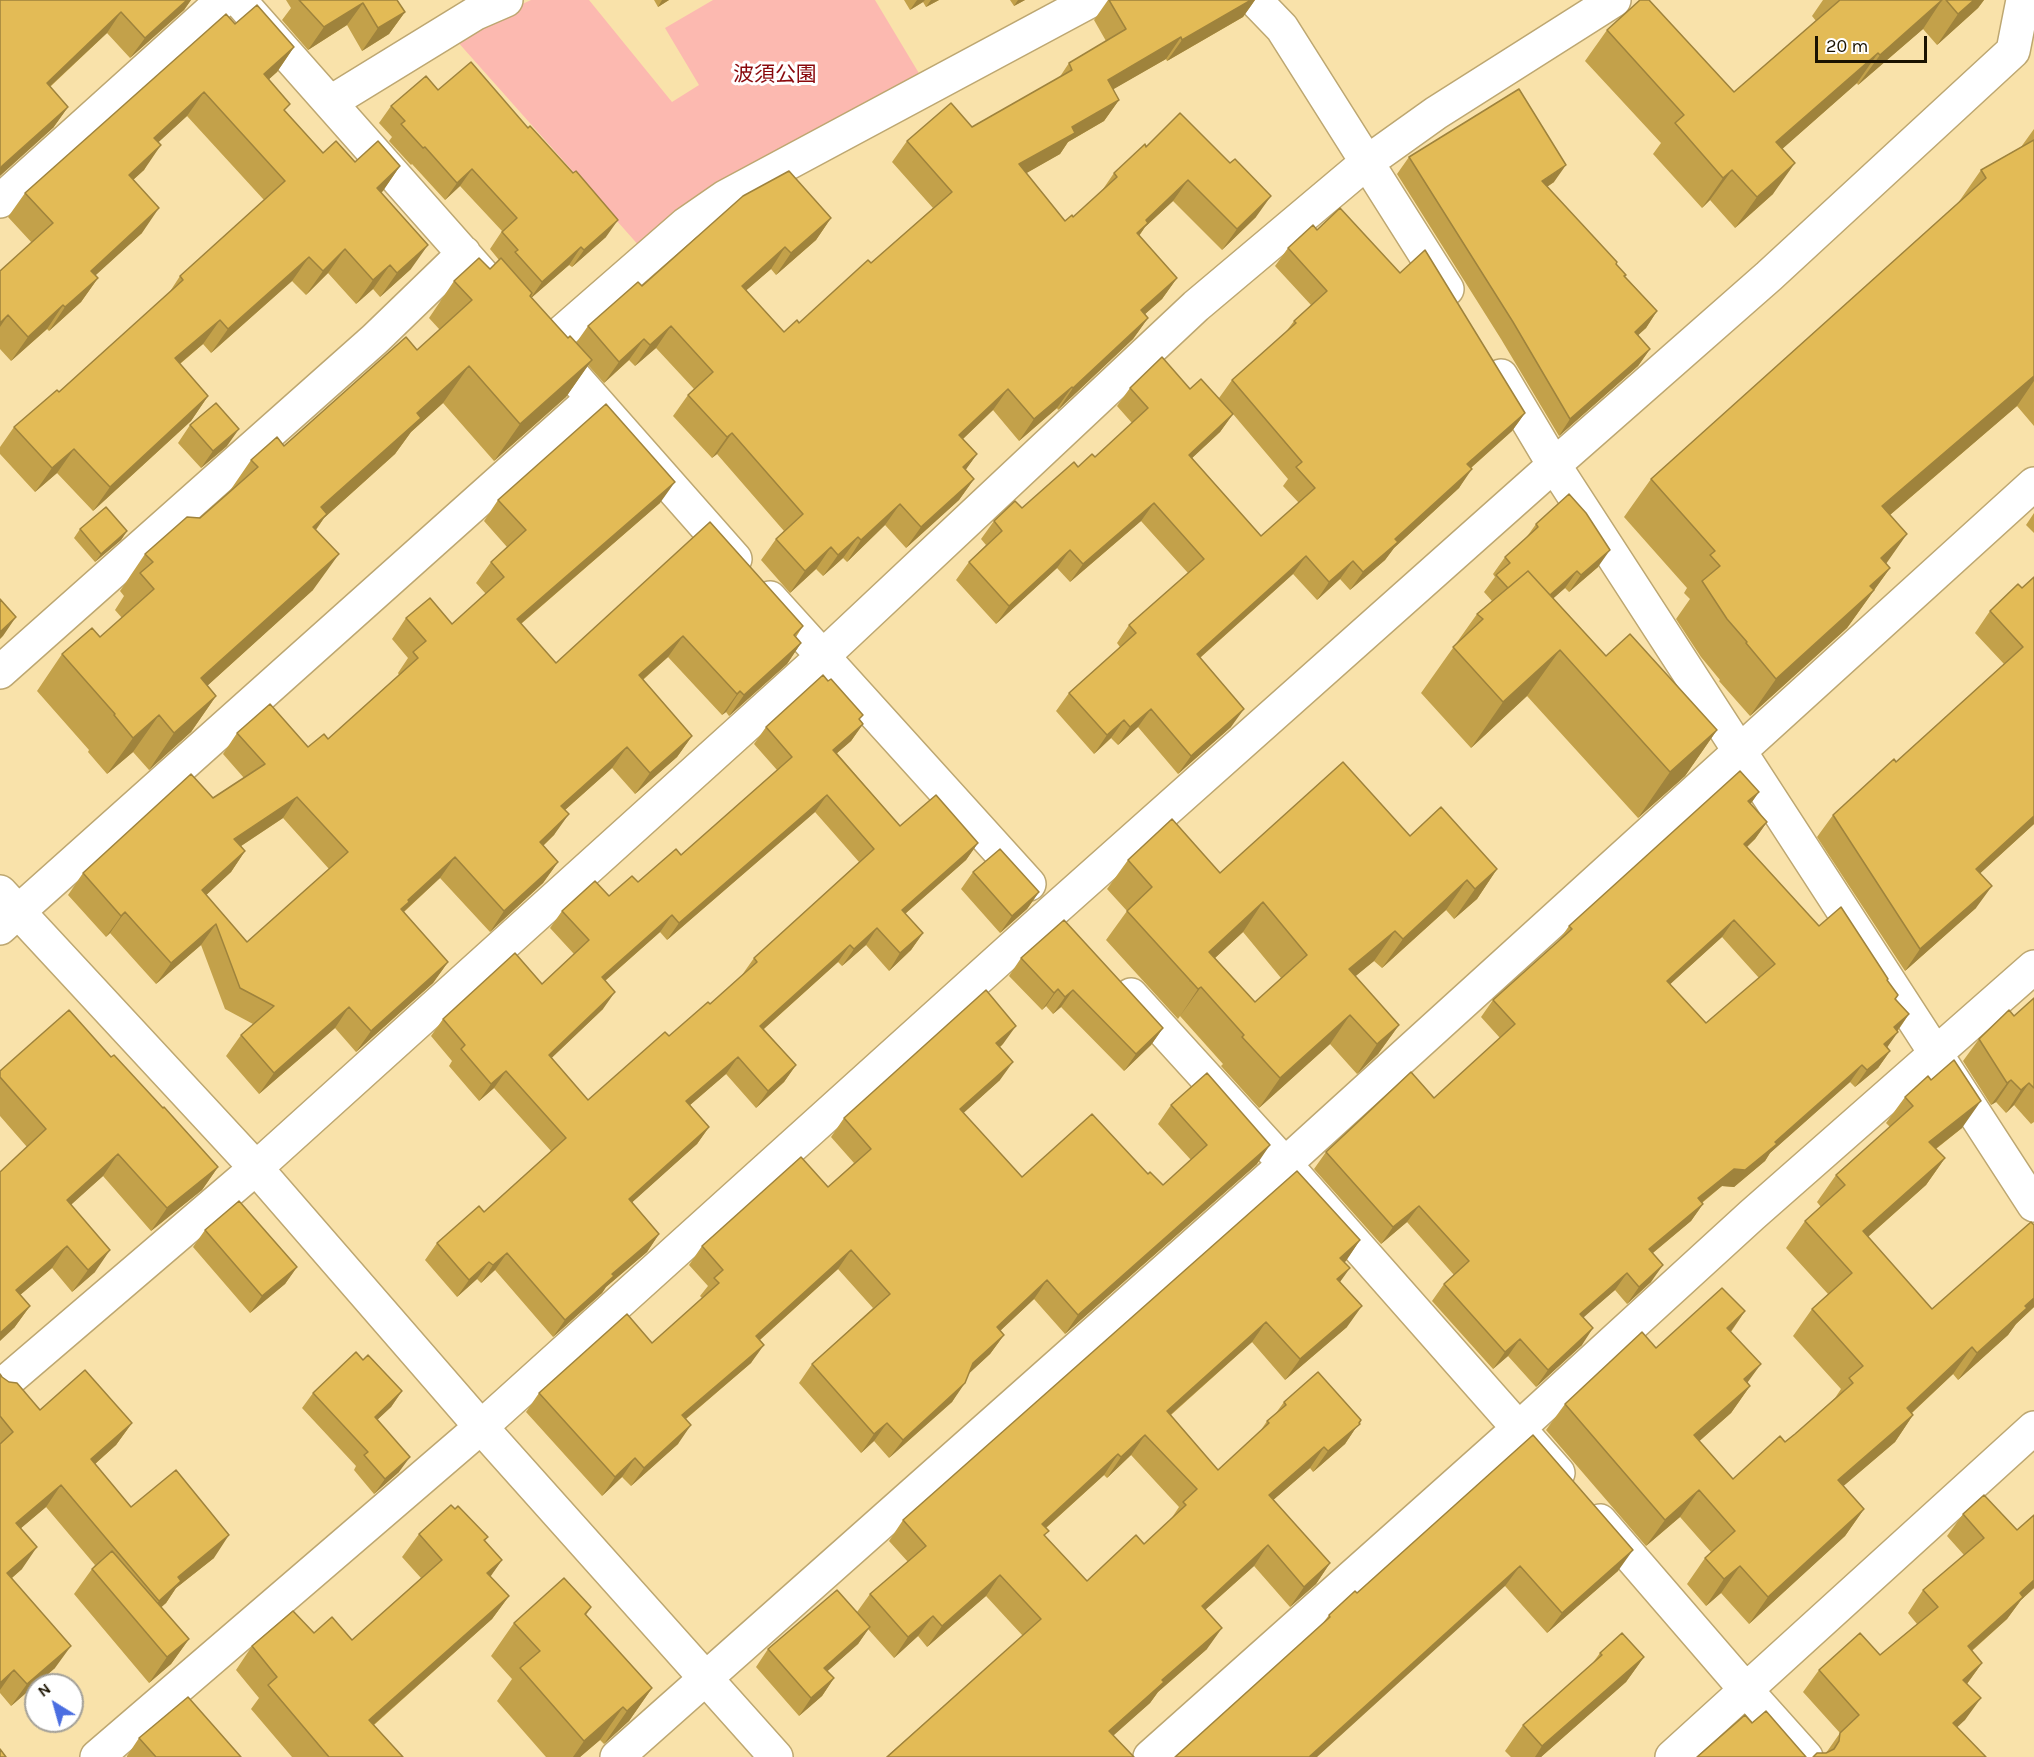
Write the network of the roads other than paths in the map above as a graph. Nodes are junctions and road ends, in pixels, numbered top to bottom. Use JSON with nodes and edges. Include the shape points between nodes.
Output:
{"nodes":[{"id":1,"x":224,"y":0,"type":"edge"},
{"id":2,"x":240,"y":0,"type":"edge"},
{"id":3,"x":506,"y":0,"type":"edge"},
{"id":4,"x":1092,"y":0,"type":"edge"},
{"id":5,"x":1255,"y":0,"type":"edge"},
{"id":6,"x":1614,"y":0,"type":"edge"},
{"id":7,"x":2023,"y":0,"type":"edge"},
{"id":8,"x":331,"y":102,"type":"junction"},
{"id":9,"x":1366,"y":163,"type":"junction"},
{"id":10,"x":0,"y":201,"type":"edge"},
{"id":11,"x":464,"y":253,"type":"junction"},
{"id":12,"x":1460,"y":310,"type":"edge"},
{"id":13,"x":546,"y":346,"type":"junction"},
{"id":14,"x":1485,"y":349,"type":"edge"},
{"id":15,"x":593,"y":398,"type":"junction"},
{"id":16,"x":1554,"y":465,"type":"junction"},
{"id":17,"x":2034,"y":484,"type":"edge"},
{"id":18,"x":822,"y":657,"type":"junction"},
{"id":19,"x":0,"y":672,"type":"edge"},
{"id":20,"x":1739,"y":751,"type":"junction"},
{"id":21,"x":6,"y":910,"type":"edge"},
{"id":22,"x":1062,"y":919,"type":"junction"},
{"id":23,"x":2034,"y":967,"type":"edge"},
{"id":24,"x":1110,"y":972,"type":"edge"},
{"id":25,"x":1936,"y":1052,"type":"junction"},
{"id":26,"x":1285,"y":1164,"type":"junction"},
{"id":27,"x":256,"y":1168,"type":"junction"},
{"id":28,"x":2034,"y":1205,"type":"edge"},
{"id":29,"x":0,"y":1387,"type":"edge"},
{"id":30,"x":481,"y":1427,"type":"junction"},
{"id":31,"x":1519,"y":1428,"type":"junction"},
{"id":32,"x":2034,"y":1428,"type":"edge"},
{"id":33,"x":706,"y":1679,"type":"junction"},
{"id":34,"x":1746,"y":1690,"type":"junction"},
{"id":35,"x":97,"y":1757,"type":"edge"},
{"id":36,"x":616,"y":1757,"type":"edge"},
{"id":37,"x":776,"y":1757,"type":"edge"},
{"id":38,"x":1150,"y":1757,"type":"edge"},
{"id":39,"x":1672,"y":1757,"type":"edge"},
{"id":40,"x":1806,"y":1757,"type":"edge"}],
"edges":[{"from":1,"to":10,"type":"street"},
{"from":2,"to":8,"type":"street"},
{"from":3,"to":8,"type":"street","via":[[476,13]]},
{"from":4,"to":13,"type":"street","via":[[725,197],[686,224]]},
{"from":5,"to":9,"type":"street","via":[[1282,27]]},
{"from":6,"to":9,"type":"street","via":[[1436,113]]},
{"from":7,"to":16,"type":"street","via":[[2013,51],[1769,276]]},
{"from":8,"to":11,"type":"street"},
{"from":9,"to":12,"type":"street"},
{"from":9,"to":18,"type":"street","via":[[1196,306]]},
{"from":11,"to":13,"type":"street"},
{"from":11,"to":19,"type":"street","via":[[375,339]]},
{"from":13,"to":15,"type":"street"},
{"from":14,"to":16,"type":"street"},
{"from":15,"to":18,"type":"street"},
{"from":15,"to":21,"type":"street"},
{"from":16,"to":20,"type":"street"},
{"from":16,"to":22,"type":"street"},
{"from":17,"to":20,"type":"street"},
{"from":18,"to":22,"type":"street"},
{"from":18,"to":27,"type":"street"},
{"from":20,"to":25,"type":"street"},
{"from":20,"to":26,"type":"street"},
{"from":21,"to":27,"type":"street"},
{"from":22,"to":30,"type":"street"},
{"from":23,"to":25,"type":"street"},
{"from":24,"to":26,"type":"street"},
{"from":25,"to":28,"type":"street"},
{"from":25,"to":31,"type":"street"},
{"from":26,"to":31,"type":"street"},
{"from":26,"to":33,"type":"street"},
{"from":27,"to":29,"type":"street"},
{"from":27,"to":30,"type":"street"},
{"from":30,"to":33,"type":"street"},
{"from":30,"to":35,"type":"street"},
{"from":31,"to":34,"type":"street"},
{"from":31,"to":38,"type":"street"},
{"from":32,"to":34,"type":"street"},
{"from":33,"to":36,"type":"street"},
{"from":33,"to":37,"type":"street"},
{"from":34,"to":39,"type":"street"},
{"from":34,"to":40,"type":"street"}]}
